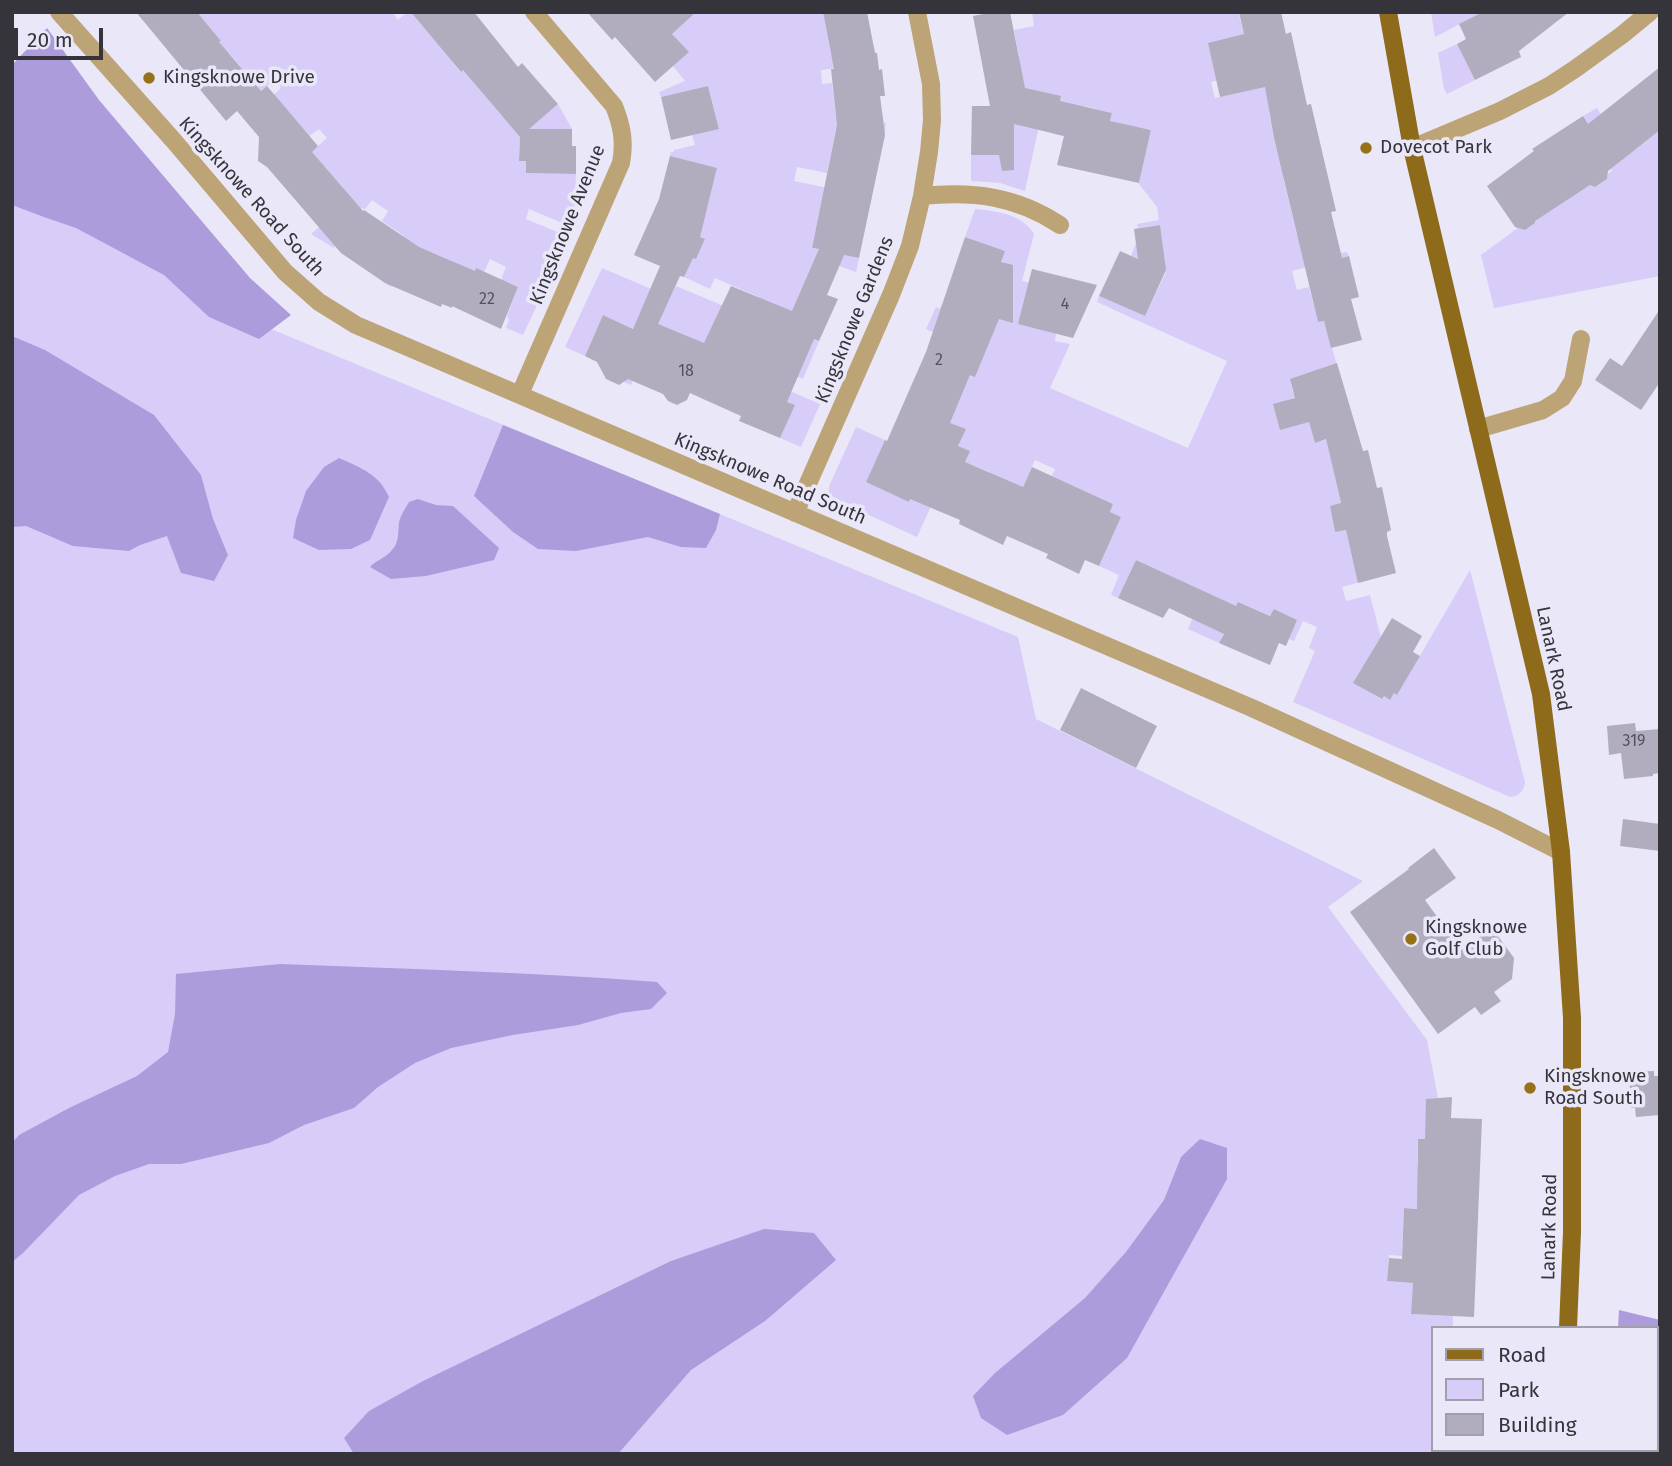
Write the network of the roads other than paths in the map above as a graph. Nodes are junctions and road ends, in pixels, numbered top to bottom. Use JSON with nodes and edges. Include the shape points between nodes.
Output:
{"nodes":[{"id":1,"x":59,"y":12,"type":"edge"},
{"id":2,"x":534,"y":12,"type":"edge"},
{"id":3,"x":917,"y":12,"type":"edge"},
{"id":4,"x":1388,"y":12,"type":"edge"},
{"id":5,"x":1650,"y":12,"type":"edge"},
{"id":6,"x":1412,"y":148,"type":"junction"},
{"id":7,"x":922,"y":196,"type":"junction"},
{"id":8,"x":1060,"y":225,"type":"dead end"},
{"id":9,"x":1581,"y":340,"type":"dead end"},
{"id":10,"x":520,"y":394,"type":"junction"},
{"id":11,"x":1478,"y":429,"type":"junction"},
{"id":12,"x":795,"y":513,"type":"junction"},
{"id":13,"x":1561,"y":852,"type":"junction"},
{"id":14,"x":1567,"y":1326,"type":"edge"}],
"edges":[{"from":1,"to":10,"type":"street","name":"Kingsknowe Road South","via":[[270,255],[319,302],[356,325]]},
{"from":2,"to":10,"type":"street","name":"Kingsknowe Avenue","via":[[614,106],[624,146],[621,163]]},
{"from":3,"to":7,"type":"street","name":"Kingsknowe Gardens","via":[[931,84],[932,120]]},
{"from":4,"to":6,"type":"main road","name":"Lanark Road"},
{"from":5,"to":6,"type":"street","via":[[1549,86]]},
{"from":6,"to":11,"type":"main road","name":"Lanark Road"},
{"from":7,"to":8,"type":"street","via":[[977,195],[1008,200]]},
{"from":7,"to":12,"type":"street","name":"Kingsknowe Gardens","via":[[891,295]]},
{"from":9,"to":11,"type":"street","via":[[1573,381],[1562,398],[1543,410]]},
{"from":10,"to":12,"type":"street","name":"Kingsknowe Road South"},
{"from":11,"to":13,"type":"main road","name":"Lanark Road","via":[[1541,694]]},
{"from":12,"to":13,"type":"street","name":"Kingsknowe Road South","via":[[1252,708]]},
{"from":13,"to":14,"type":"main road","name":"Lanark Road","via":[[1572,1017]]}]}
